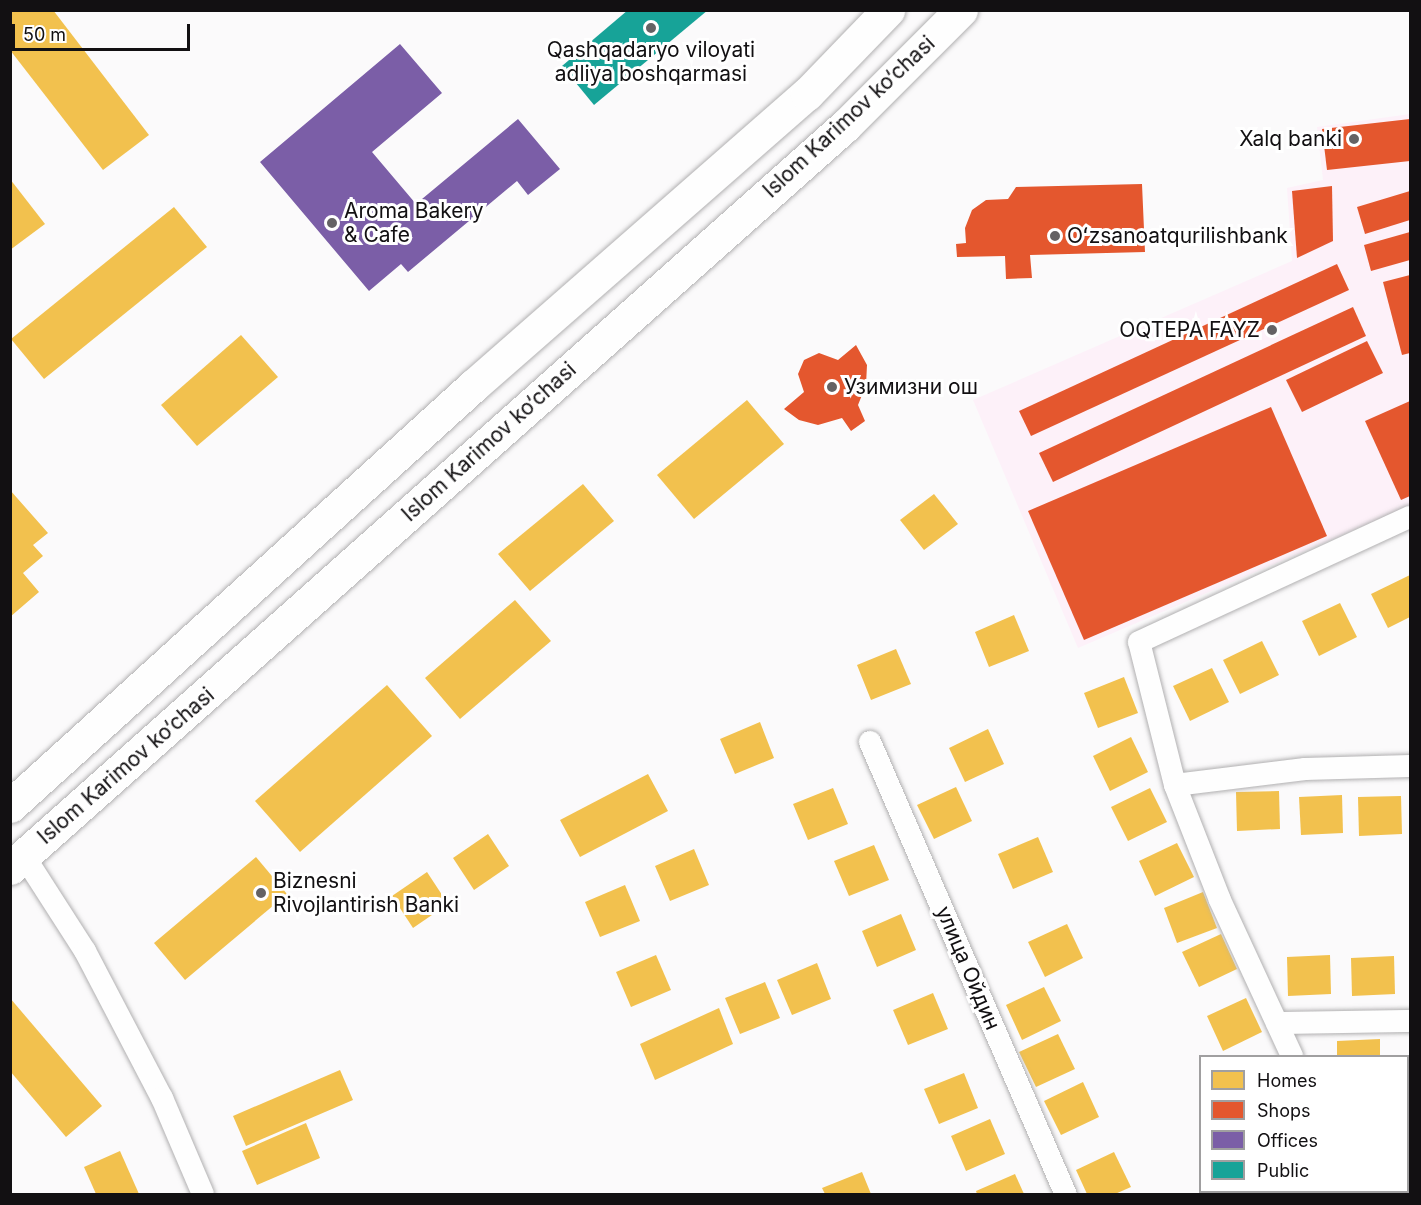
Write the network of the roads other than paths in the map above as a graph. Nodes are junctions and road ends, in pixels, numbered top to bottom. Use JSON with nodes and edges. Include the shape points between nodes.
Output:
{"nodes":[{"id":1,"x":888,"y":10,"type":"edge"},
{"id":2,"x":961,"y":10,"type":"edge"},
{"id":3,"x":481,"y":380,"type":"junction"},
{"id":4,"x":517,"y":415,"type":"junction"},
{"id":5,"x":1410,"y":517,"type":"edge"},
{"id":6,"x":870,"y":742,"type":"dead end"},
{"id":7,"x":1410,"y":766,"type":"edge"},
{"id":8,"x":1175,"y":785,"type":"junction"},
{"id":9,"x":10,"y":806,"type":"edge"},
{"id":10,"x":17,"y":862,"type":"edge"},
{"id":11,"x":1410,"y":1021,"type":"edge"},
{"id":12,"x":1277,"y":1023,"type":"junction"},
{"id":13,"x":1292,"y":1055,"type":"edge"},
{"id":14,"x":203,"y":1194,"type":"edge"},
{"id":15,"x":1066,"y":1194,"type":"edge"}],
"edges":[{"from":1,"to":3,"type":"main road","via":[[807,94]]},
{"from":2,"to":4,"type":"main road","name":"Islom Karimov ko‘chasi","via":[[845,126]]},
{"from":3,"to":4,"type":"main road"},
{"from":3,"to":9,"type":"main road"},
{"from":4,"to":10,"type":"main road","name":"Islom Karimov ko‘chasi","via":[[331,586]]},
{"from":5,"to":8,"type":"street","via":[[1139,642]]},
{"from":6,"to":15,"type":"street","name":"улица Ойдин"},
{"from":7,"to":8,"type":"street","via":[[1305,769]]},
{"from":8,"to":12,"type":"street","via":[[1220,900]]},
{"from":10,"to":14,"type":"street","via":[[85,951],[162,1098]]},
{"from":11,"to":12,"type":"street"},
{"from":12,"to":13,"type":"street"}]}
